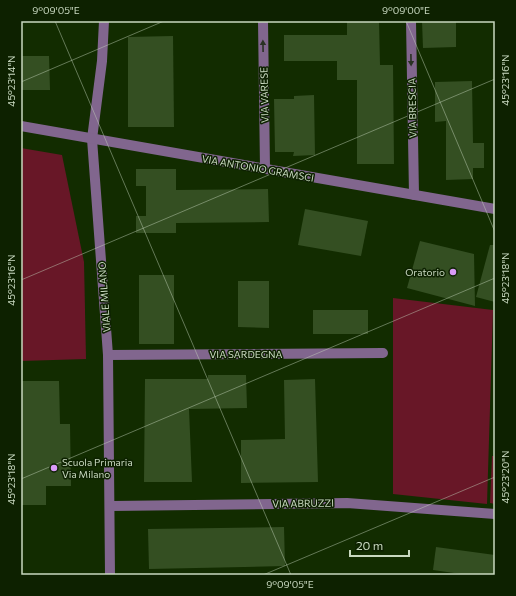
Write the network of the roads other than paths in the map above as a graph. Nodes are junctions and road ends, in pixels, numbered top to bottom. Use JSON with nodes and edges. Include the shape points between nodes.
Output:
{"nodes":[{"id":1,"x":104,"y":21,"type":"edge"},
{"id":2,"x":263,"y":21,"type":"edge"},
{"id":3,"x":411,"y":21,"type":"edge"},
{"id":4,"x":21,"y":126,"type":"edge"},
{"id":5,"x":92,"y":138,"type":"junction"},
{"id":6,"x":265,"y":169,"type":"junction"},
{"id":7,"x":414,"y":195,"type":"junction"},
{"id":8,"x":495,"y":209,"type":"edge"},
{"id":9,"x":383,"y":353,"type":"dead end"},
{"id":10,"x":108,"y":355,"type":"junction"},
{"id":11,"x":110,"y":506,"type":"junction"},
{"id":12,"x":495,"y":514,"type":"edge"},
{"id":13,"x":110,"y":575,"type":"edge"}],
"edges":[{"from":1,"to":5,"type":"street","name":"VIALE MILANO","via":[[102,61]]},
{"from":6,"to":2,"type":"street","name":"VIA VARESE","one_way":true},
{"from":3,"to":7,"type":"street","name":"VIA BRESCIA","one_way":true},
{"from":4,"to":5,"type":"street","name":"VIA ANTONIO GRAMSCI"},
{"from":5,"to":6,"type":"street","name":"VIA ANTONIO GRAMSCI"},
{"from":5,"to":10,"type":"street","name":"VIALE MILANO"},
{"from":6,"to":7,"type":"street","name":"VIA ANTONIO GRAMSCI"},
{"from":7,"to":8,"type":"street","name":"VIA ANTONIO GRAMSCI"},
{"from":9,"to":10,"type":"street","name":"VIA SARDEGNA"},
{"from":10,"to":11,"type":"street","name":"VIALE MILANO"},
{"from":11,"to":12,"type":"street","name":"VIA ABRUZZI","via":[[347,503]]},
{"from":11,"to":13,"type":"street","name":"VIALE MILANO"}]}
